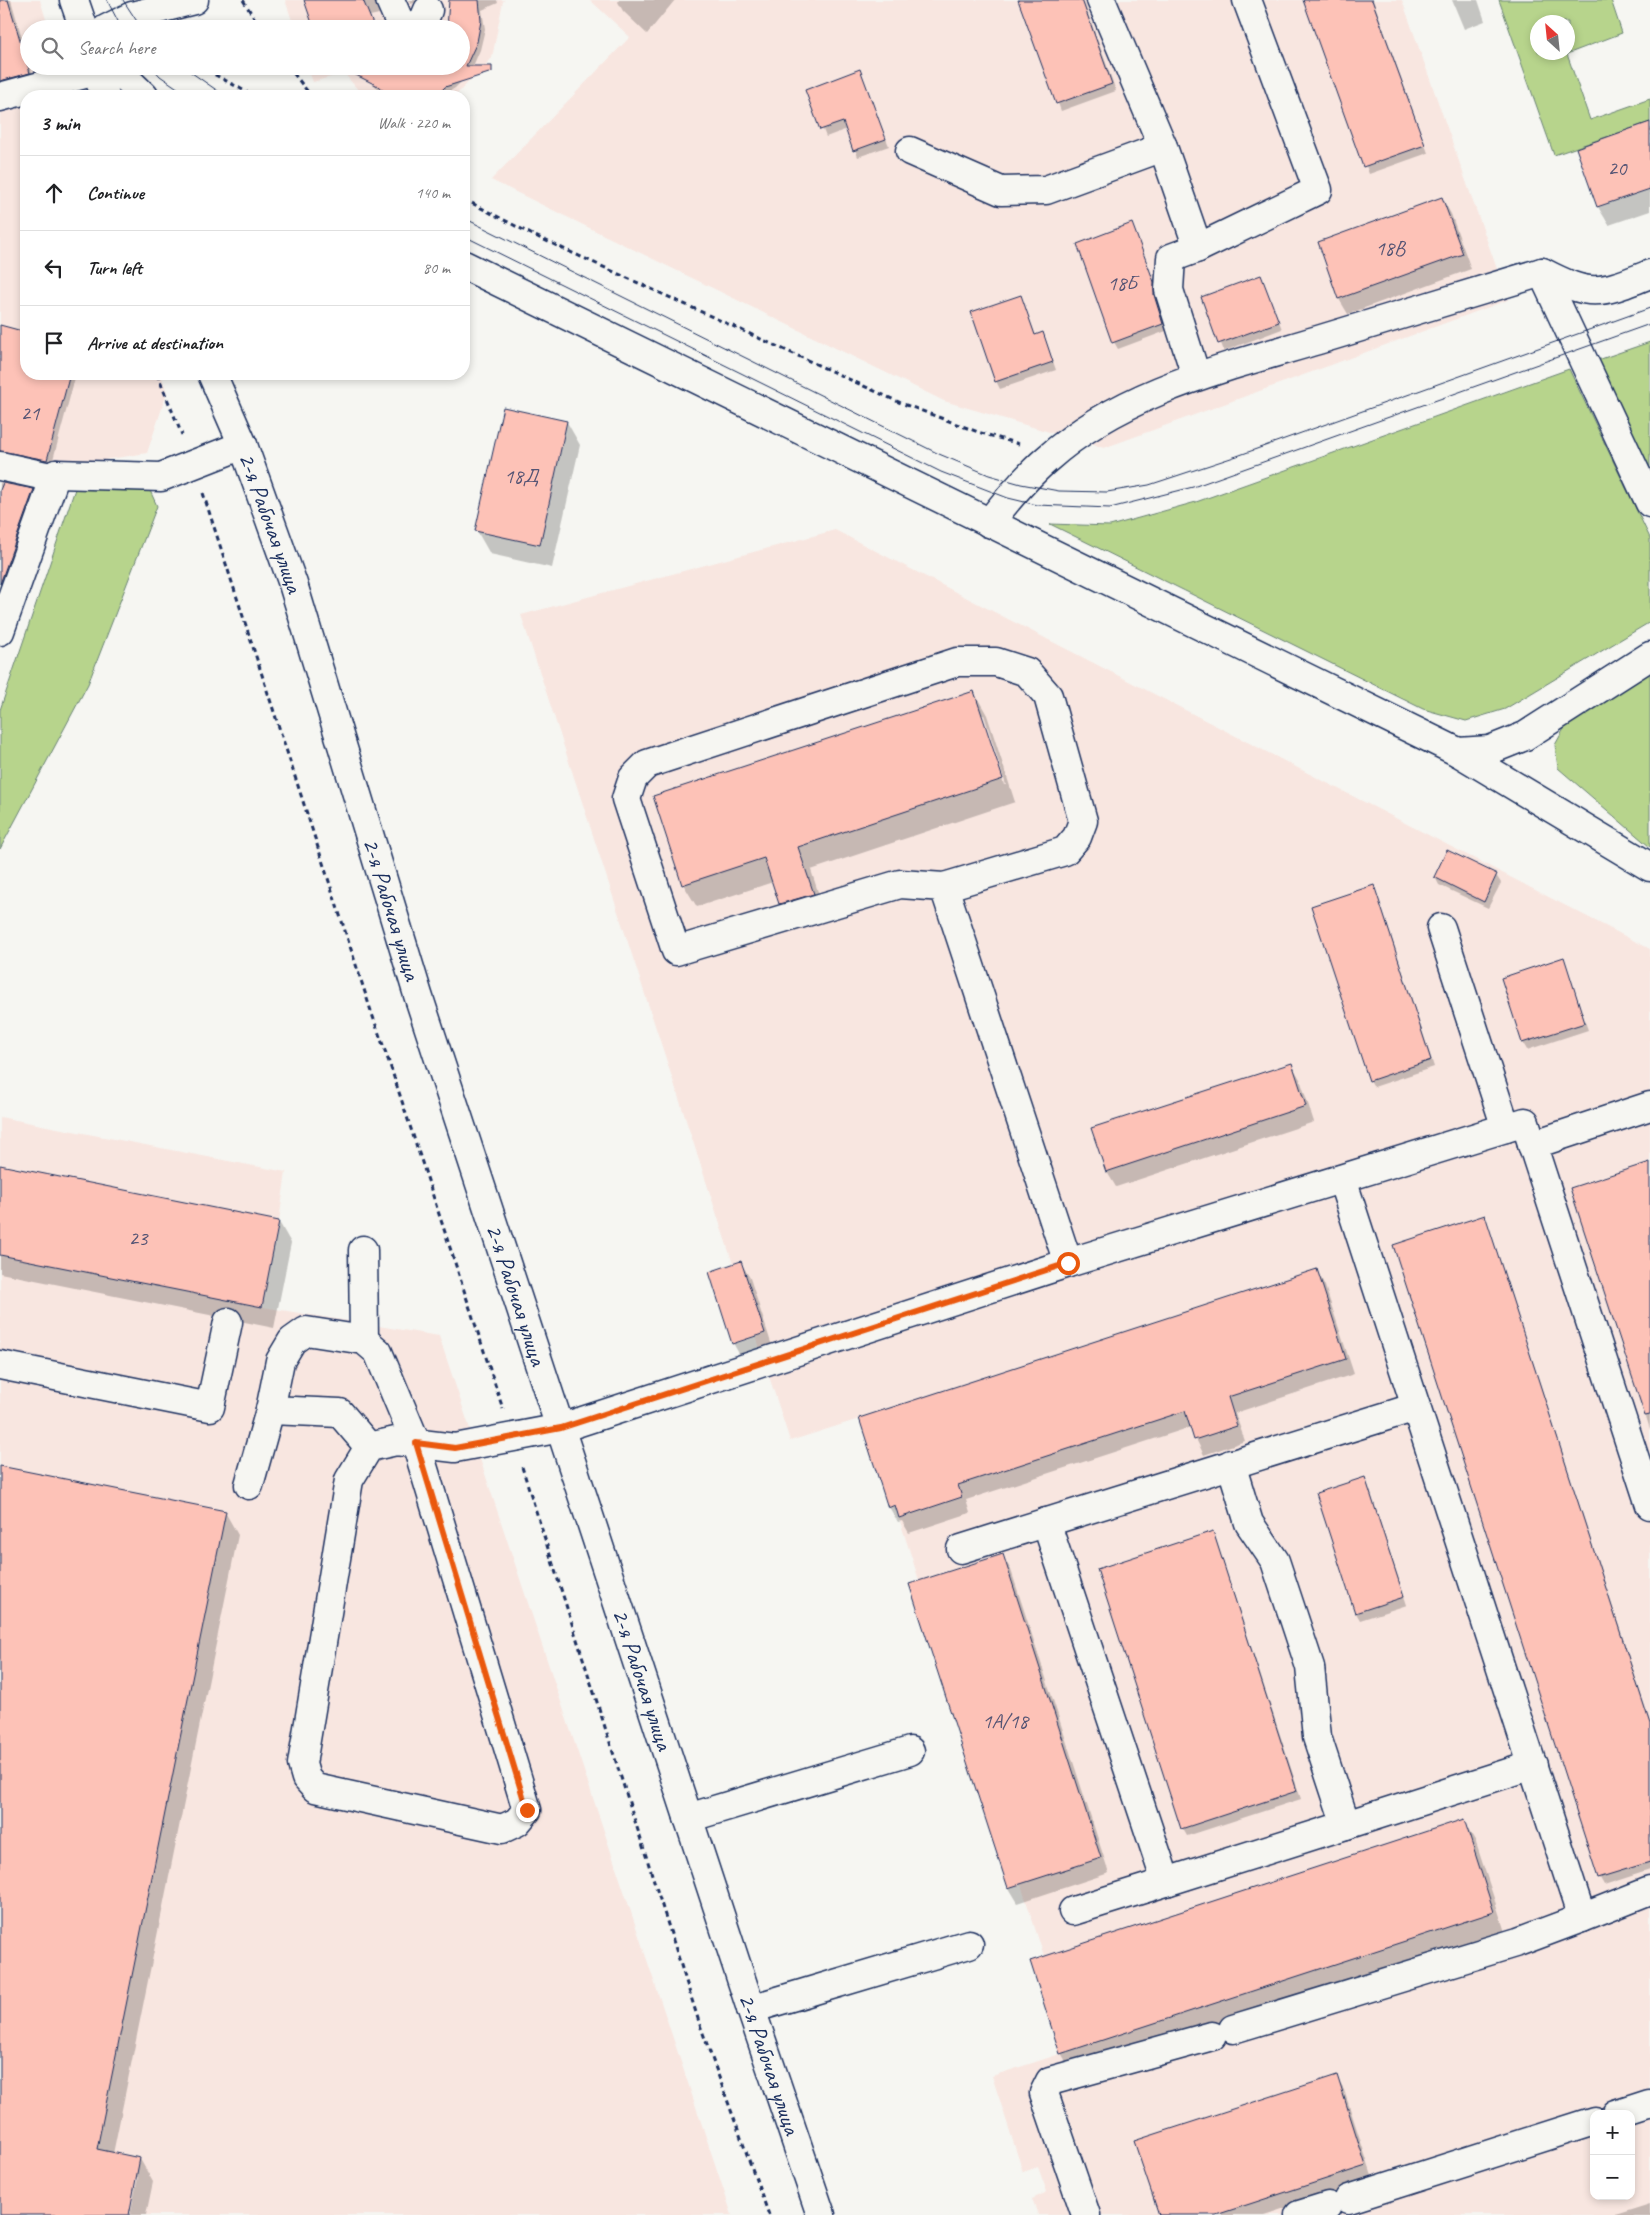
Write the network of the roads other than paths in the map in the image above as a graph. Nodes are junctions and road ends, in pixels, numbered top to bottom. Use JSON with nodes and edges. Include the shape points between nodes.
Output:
{"nodes":[{"id":1,"x":74,"y":0,"type":"edge"},
{"id":2,"x":194,"y":0,"type":"edge"},
{"id":3,"x":390,"y":0,"type":"edge"},
{"id":4,"x":1101,"y":0,"type":"edge"},
{"id":5,"x":1246,"y":0,"type":"edge"},
{"id":6,"x":81,"y":20,"type":"edge"},
{"id":7,"x":124,"y":20,"type":"edge"},
{"id":8,"x":399,"y":20,"type":"edge"},
{"id":9,"x":77,"y":75,"type":"edge"},
{"id":10,"x":102,"y":75,"type":"edge"},
{"id":11,"x":112,"y":75,"type":"edge"},
{"id":12,"x":24,"y":90,"type":"edge"},
{"id":13,"x":104,"y":90,"type":"edge"},
{"id":14,"x":135,"y":90,"type":"edge"},
{"id":15,"x":20,"y":91,"type":"edge"},
{"id":16,"x":0,"y":97,"type":"edge"},
{"id":17,"x":1163,"y":148,"type":"junction"},
{"id":18,"x":910,"y":151,"type":"dead end"},
{"id":19,"x":1198,"y":248,"type":"junction"},
{"id":20,"x":470,"y":268,"type":"edge"},
{"id":21,"x":1542,"y":272,"type":"junction"},
{"id":22,"x":1650,"y":274,"type":"edge"},
{"id":23,"x":1196,"y":376,"type":"junction"},
{"id":24,"x":215,"y":380,"type":"edge"},
{"id":25,"x":243,"y":445,"type":"junction"},
{"id":26,"x":0,"y":466,"type":"edge"},
{"id":27,"x":56,"y":474,"type":"junction"},
{"id":28,"x":1650,"y":504,"type":"edge"},
{"id":29,"x":989,"y":523,"type":"junction"},
{"id":30,"x":0,"y":631,"type":"edge"},
{"id":31,"x":1650,"y":656,"type":"edge"},
{"id":32,"x":1458,"y":752,"type":"junction"},
{"id":33,"x":1650,"y":867,"type":"edge"},
{"id":34,"x":944,"y":887,"type":"junction"},
{"id":35,"x":1441,"y":928,"type":"dead end"},
{"id":36,"x":1650,"y":1106,"type":"edge"},
{"id":37,"x":1506,"y":1128,"type":"junction"},
{"id":38,"x":1532,"y":1145,"type":"junction"},
{"id":39,"x":1342,"y":1179,"type":"junction"},
{"id":40,"x":363,"y":1250,"type":"dead end"},
{"id":41,"x":1068,"y":1263,"type":"junction"},
{"id":42,"x":228,"y":1322,"type":"dead end"},
{"id":43,"x":364,"y":1340,"type":"junction"},
{"id":44,"x":0,"y":1366,"type":"edge"},
{"id":45,"x":1416,"y":1407,"type":"junction"},
{"id":46,"x":270,"y":1410,"type":"junction"},
{"id":47,"x":561,"y":1428,"type":"junction"},
{"id":48,"x":416,"y":1443,"type":"junction"},
{"id":49,"x":369,"y":1447,"type":"junction"},
{"id":50,"x":1231,"y":1464,"type":"junction"},
{"id":51,"x":249,"y":1485,"type":"dead end"},
{"id":52,"x":1650,"y":1505,"type":"edge"},
{"id":53,"x":1046,"y":1522,"type":"junction"},
{"id":54,"x":962,"y":1549,"type":"dead end"},
{"id":55,"x":910,"y":1751,"type":"dead end"},
{"id":56,"x":1532,"y":1765,"type":"junction"},
{"id":57,"x":688,"y":1818,"type":"junction"},
{"id":58,"x":1346,"y":1825,"type":"junction"},
{"id":59,"x":1166,"y":1882,"type":"junction"},
{"id":60,"x":1650,"y":1891,"type":"edge"},
{"id":61,"x":1073,"y":1911,"type":"dead end"},
{"id":62,"x":1582,"y":1918,"type":"junction"},
{"id":63,"x":969,"y":1944,"type":"dead end"},
{"id":64,"x":751,"y":2009,"type":"junction"},
{"id":65,"x":1650,"y":2103,"type":"edge"},
{"id":66,"x":1628,"y":2110,"type":"edge"},
{"id":67,"x":1590,"y":2122,"type":"edge"},
{"id":68,"x":821,"y":2215,"type":"edge"},
{"id":69,"x":1086,"y":2215,"type":"edge"},
{"id":70,"x":1299,"y":2215,"type":"edge"}],
"edges":[{"from":1,"to":6,"type":"main road"},
{"from":2,"to":7,"type":"main road"},
{"from":3,"to":8,"type":"main road"},
{"from":4,"to":17,"type":"main road"},
{"from":5,"to":19,"type":"main road","via":[[1318,190]]},
{"from":9,"to":12,"type":"main road"},
{"from":10,"to":13,"type":"main road"},
{"from":11,"to":14,"type":"main road"},
{"from":15,"to":16,"type":"main road"},
{"from":17,"to":18,"type":"main road","via":[[1046,190],[1001,191]]},
{"from":17,"to":19,"type":"main road"},
{"from":19,"to":23,"type":"main road","via":[[1172,258],[1169,290]]},
{"from":20,"to":29,"type":"main road"},
{"from":21,"to":22,"type":"main road","via":[[1586,291],[1610,288]]},
{"from":21,"to":23,"type":"main road"},
{"from":21,"to":28,"type":"main road"},
{"from":23,"to":29,"type":"main road","via":[[1108,415],[1056,451],[1021,484]]},
{"from":24,"to":25,"type":"main road","name":"2-я Рабочая улица"},
{"from":25,"to":27,"type":"main road","via":[[161,477]]},
{"from":25,"to":47,"type":"main road","name":"2-я Рабочая улица","via":[[293,584],[418,995]]},
{"from":26,"to":27,"type":"main road","via":[[50,477]]},
{"from":27,"to":30,"type":"main road"},
{"from":29,"to":32,"type":"main road"},
{"from":31,"to":32,"type":"main road","via":[[1525,736],[1490,750]]},
{"from":32,"to":33,"type":"main road"},
{"from":34,"to":34,"type":"main road","via":[[1064,851],[1077,837],[1083,821],[1048,696],[1026,672],[996,662],[957,662],[647,764],[632,778],[626,799],[676,951],[900,884]]},
{"from":34,"to":41,"type":"main road"},
{"from":35,"to":37,"type":"main road"},
{"from":36,"to":38,"type":"main road"},
{"from":37,"to":38,"type":"main road","via":[[1525,1122]]},
{"from":37,"to":39,"type":"main road"},
{"from":38,"to":52,"type":"main road"},
{"from":39,"to":41,"type":"main road"},
{"from":39,"to":45,"type":"main road"},
{"from":40,"to":43,"type":"main road"},
{"from":41,"to":47,"type":"main road"},
{"from":42,"to":44,"type":"main road","via":[[210,1407]]},
{"from":43,"to":46,"type":"main road","via":[[306,1331],[292,1341],[280,1361]]},
{"from":43,"to":48,"type":"main road","via":[[378,1352]]},
{"from":45,"to":50,"type":"main road"},
{"from":45,"to":56,"type":"main road"},
{"from":46,"to":49,"type":"main road","via":[[340,1414]]},
{"from":46,"to":51,"type":"main road"},
{"from":47,"to":48,"type":"main road","via":[[455,1448]]},
{"from":47,"to":57,"type":"main road","name":"2-я Рабочая улица"},
{"from":48,"to":49,"type":"main road","via":[[396,1441]]},
{"from":48,"to":49,"type":"main road","via":[[527,1810],[517,1822],[502,1829],[315,1788],[306,1778],[302,1764],[349,1480]]},
{"from":50,"to":53,"type":"main road"},
{"from":50,"to":58,"type":"main road","via":[[1249,1523],[1276,1561],[1310,1667],[1317,1737]]},
{"from":53,"to":54,"type":"main road"},
{"from":53,"to":59,"type":"main road"},
{"from":55,"to":57,"type":"main road"},
{"from":56,"to":58,"type":"main road"},
{"from":56,"to":62,"type":"main road"},
{"from":57,"to":64,"type":"main road","name":"2-я Рабочая улица"},
{"from":58,"to":59,"type":"main road"},
{"from":59,"to":61,"type":"main road"},
{"from":60,"to":62,"type":"main road"},
{"from":62,"to":69,"type":"main road","via":[[1518,1942],[1222,2033],[1050,2081],[1044,2093]]},
{"from":63,"to":64,"type":"main road"},
{"from":64,"to":68,"type":"main road","name":"2-я Рабочая улица"},
{"from":65,"to":66,"type":"main road"},
{"from":67,"to":70,"type":"main road"}]}
